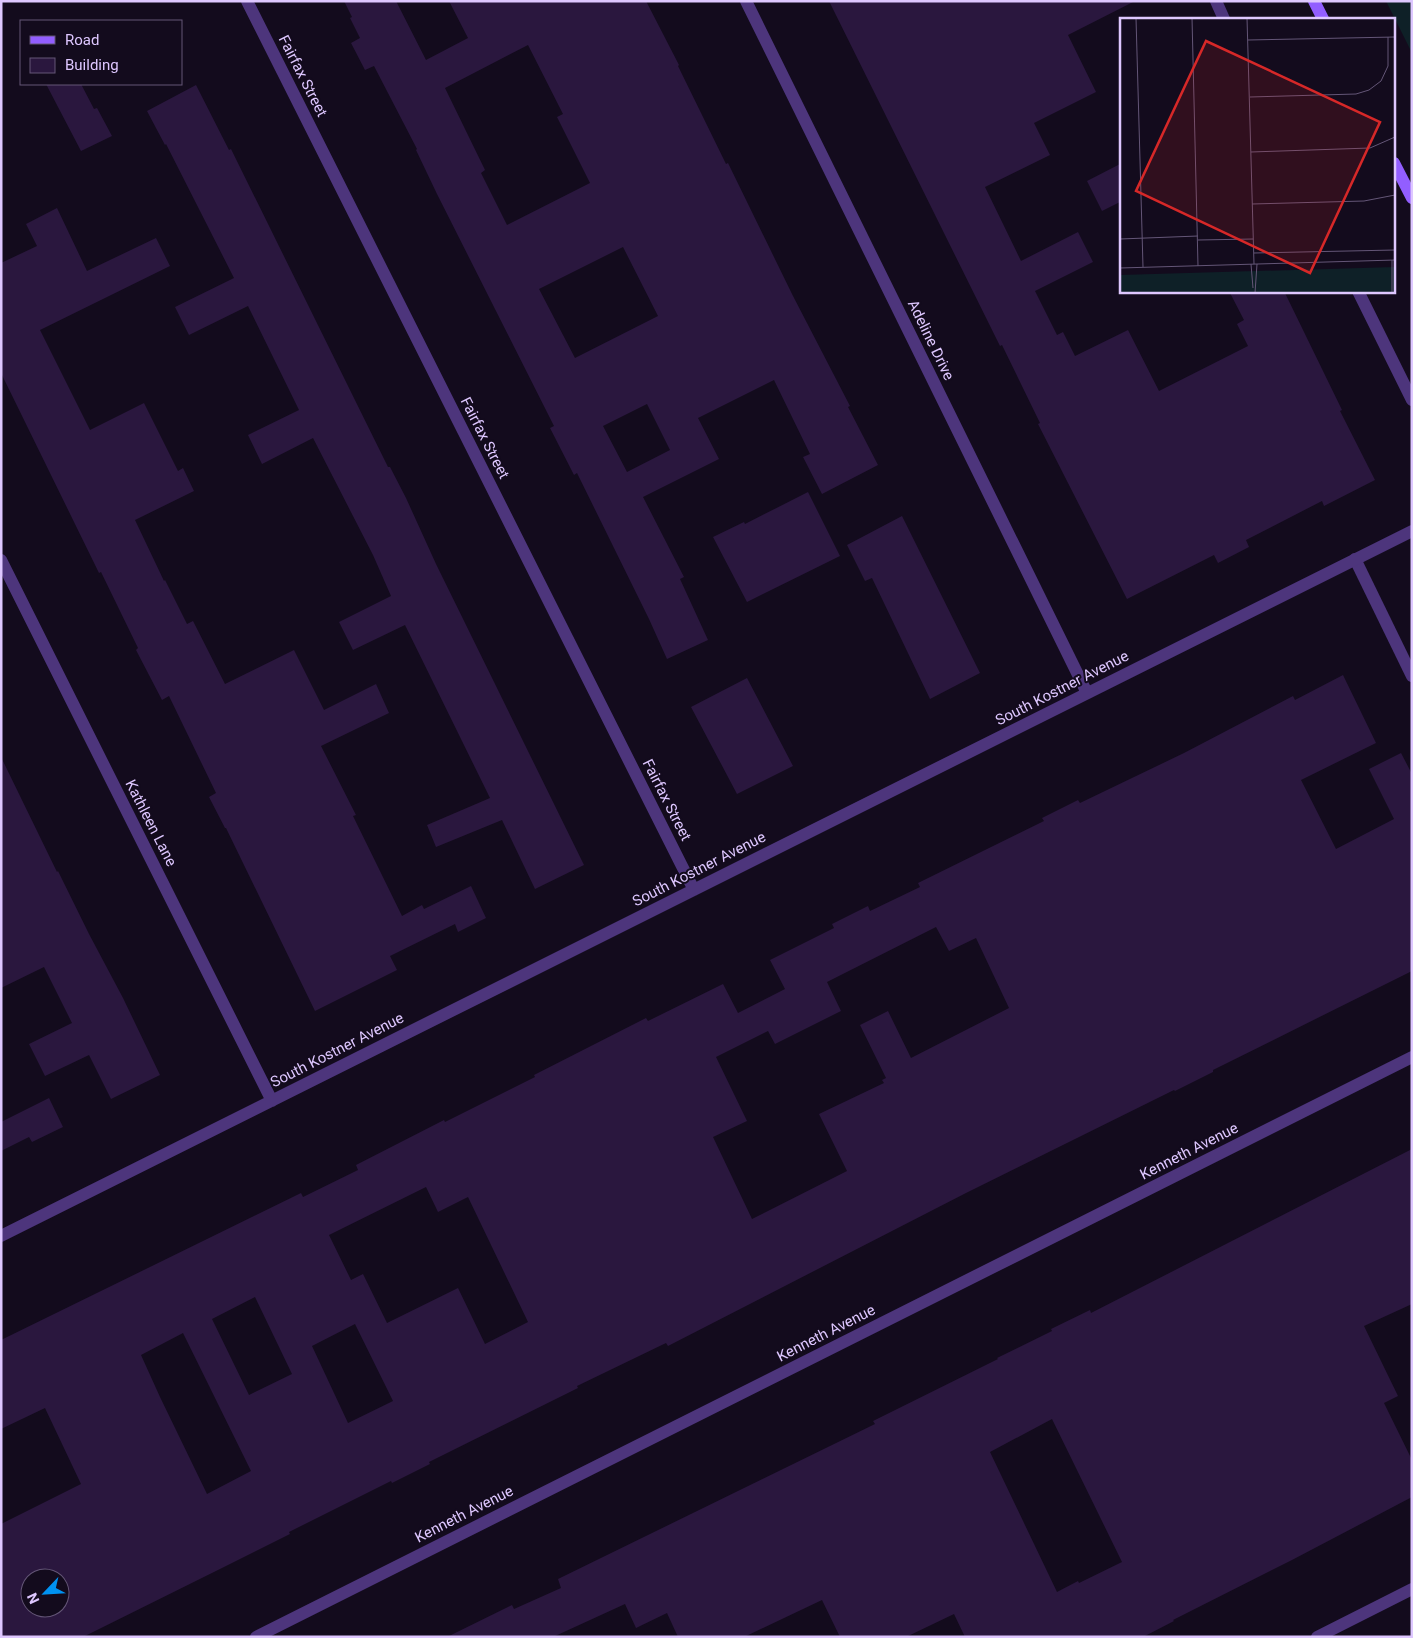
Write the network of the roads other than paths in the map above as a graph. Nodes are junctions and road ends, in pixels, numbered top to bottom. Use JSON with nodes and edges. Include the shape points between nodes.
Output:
{"nodes":[{"id":1,"x":247,"y":1,"type":"edge"},
{"id":2,"x":746,"y":1,"type":"edge"},
{"id":3,"x":1216,"y":1,"type":"edge"},
{"id":4,"x":1314,"y":1,"type":"edge"},
{"id":5,"x":1224,"y":18,"type":"edge"},
{"id":6,"x":1322,"y":18,"type":"edge"},
{"id":7,"x":1396,"y":167,"type":"edge"},
{"id":8,"x":1412,"y":198,"type":"edge"},
{"id":9,"x":1358,"y":292,"type":"edge"},
{"id":10,"x":1412,"y":400,"type":"edge"},
{"id":11,"x":1412,"y":531,"type":"edge"},
{"id":12,"x":1355,"y":559,"type":"junction"},
{"id":13,"x":1,"y":560,"type":"edge"},
{"id":14,"x":1412,"y":676,"type":"edge"},
{"id":15,"x":1087,"y":694,"type":"junction"},
{"id":16,"x":694,"y":890,"type":"junction"},
{"id":17,"x":1412,"y":1057,"type":"edge"},
{"id":18,"x":272,"y":1101,"type":"junction"},
{"id":19,"x":1,"y":1236,"type":"edge"},
{"id":20,"x":1412,"y":1589,"type":"edge"},
{"id":21,"x":256,"y":1637,"type":"edge"},
{"id":22,"x":1317,"y":1637,"type":"edge"}],
"edges":[{"from":1,"to":16,"type":"street","name":"Fairfax Street"},
{"from":2,"to":15,"type":"street","name":"Adeline Drive"},
{"from":3,"to":5,"type":"street"},
{"from":4,"to":6,"type":"main road"},
{"from":7,"to":8,"type":"main road"},
{"from":9,"to":10,"type":"street"},
{"from":11,"to":12,"type":"street","name":"South Kostner Avenue"},
{"from":12,"to":14,"type":"street"},
{"from":12,"to":15,"type":"street","name":"South Kostner Avenue"},
{"from":13,"to":18,"type":"street","name":"Kathleen Lane"},
{"from":15,"to":16,"type":"street","name":"South Kostner Avenue"},
{"from":16,"to":18,"type":"street","name":"South Kostner Avenue"},
{"from":17,"to":21,"type":"street","name":"Kenneth Avenue"},
{"from":18,"to":19,"type":"street","name":"South Kostner Avenue"},
{"from":20,"to":22,"type":"street"}]}
